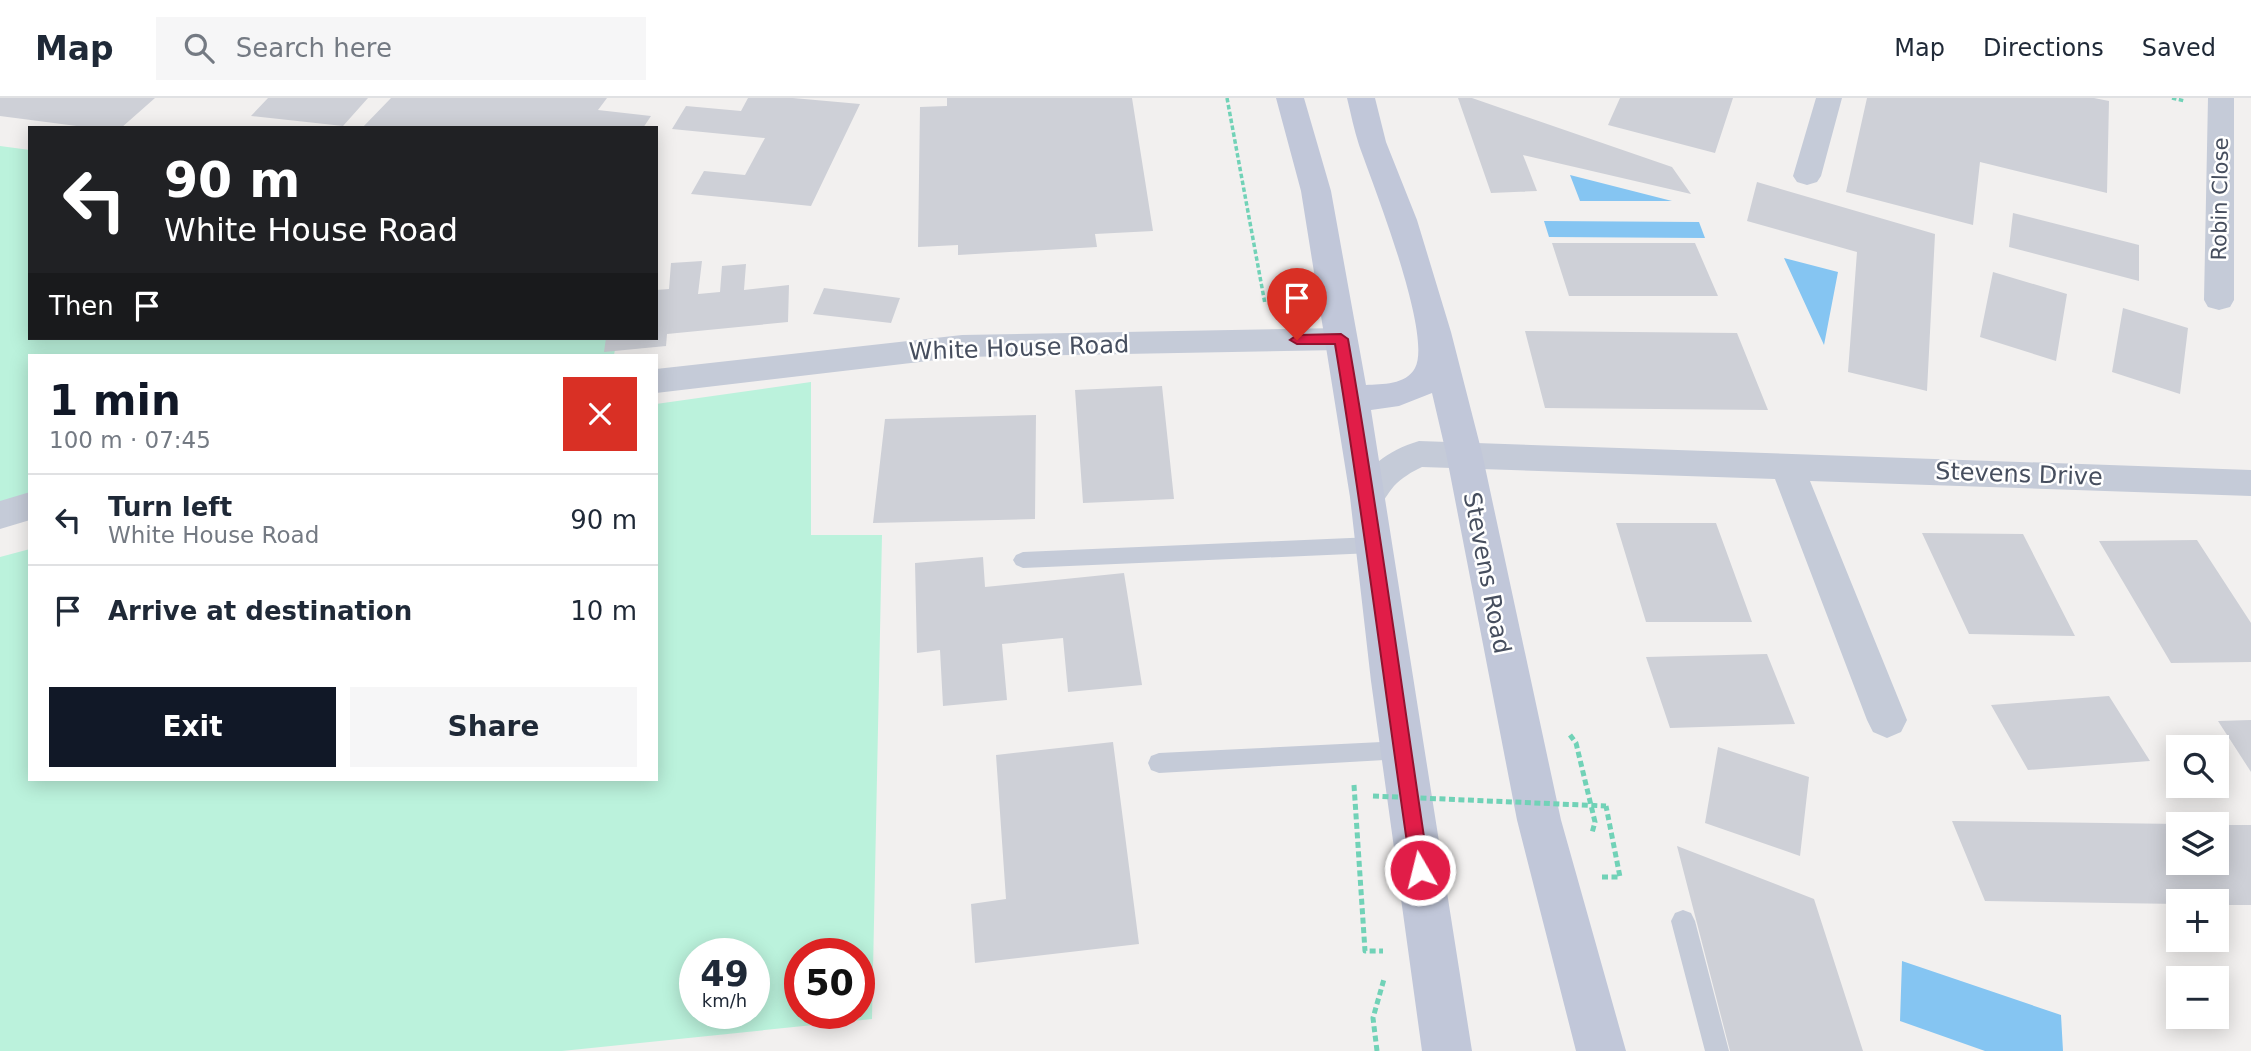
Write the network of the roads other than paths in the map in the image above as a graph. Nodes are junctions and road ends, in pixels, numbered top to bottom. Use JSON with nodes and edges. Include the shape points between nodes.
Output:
{"nodes":[{"id":1,"x":1290,"y":98,"type":"edge"},
{"id":2,"x":1361,"y":98,"type":"edge"},
{"id":3,"x":1829,"y":98,"type":"edge"},
{"id":4,"x":2221,"y":98,"type":"edge"},
{"id":5,"x":2227,"y":98,"type":"edge"},
{"id":6,"x":2251,"y":104,"type":"edge"},
{"id":7,"x":1807,"y":176,"type":"dead end"},
{"id":8,"x":2219,"y":300,"type":"dead end"},
{"id":9,"x":1434,"y":332,"type":"junction"},
{"id":10,"x":1341,"y":339,"type":"junction"},
{"id":11,"x":658,"y":381,"type":"edge"},
{"id":12,"x":1351,"y":398,"type":"junction"},
{"id":13,"x":1464,"y":453,"type":"junction"},
{"id":14,"x":1787,"y":466,"type":"junction"},
{"id":15,"x":2251,"y":483,"type":"edge"},
{"id":16,"x":1368,"y":497,"type":"junction"},
{"id":17,"x":28,"y":507,"type":"edge"},
{"id":18,"x":0,"y":515,"type":"edge"},
{"id":19,"x":1373,"y":545,"type":"junction"},
{"id":20,"x":1023,"y":560,"type":"dead end"},
{"id":21,"x":1887,"y":720,"type":"dead end"},
{"id":22,"x":1402,"y":750,"type":"junction"},
{"id":23,"x":1159,"y":763,"type":"dead end"},
{"id":24,"x":1683,"y":921,"type":"dead end"},
{"id":25,"x":1447,"y":1051,"type":"edge"},
{"id":26,"x":1601,"y":1051,"type":"edge"},
{"id":27,"x":1717,"y":1051,"type":"edge"}],
"edges":[{"from":1,"to":10,"type":"main road","via":[[1316,191]]},
{"from":2,"to":9,"type":"main road","name":"Stevens Road"},
{"from":3,"to":7,"type":"street"},
{"from":4,"to":8,"type":"street","name":"Robin Close"},
{"from":5,"to":6,"type":"street"},
{"from":9,"to":12,"type":"main road","via":[[1433,366],[1423,382],[1392,396]]},
{"from":9,"to":13,"type":"main road","name":"Stevens Road"},
{"from":10,"to":11,"type":"street","name":"White House Road","via":[[962,346]]},
{"from":10,"to":12,"type":"main road"},
{"from":12,"to":16,"type":"main road"},
{"from":13,"to":14,"type":"street","name":"Stevens Drive"},
{"from":13,"to":16,"type":"street","name":"Stevens Drive","via":[[1419,454],[1403,460],[1384,473]]},
{"from":13,"to":26,"type":"main road","name":"Stevens Road","via":[[1539,820]]},
{"from":14,"to":15,"type":"street","name":"Stevens Drive"},
{"from":14,"to":21,"type":"street"},
{"from":16,"to":19,"type":"main road"},
{"from":17,"to":18,"type":"street"},
{"from":19,"to":20,"type":"lane"},
{"from":19,"to":22,"type":"main road"},
{"from":22,"to":23,"type":"lane"},
{"from":22,"to":25,"type":"main road"},
{"from":24,"to":27,"type":"lane"}]}
